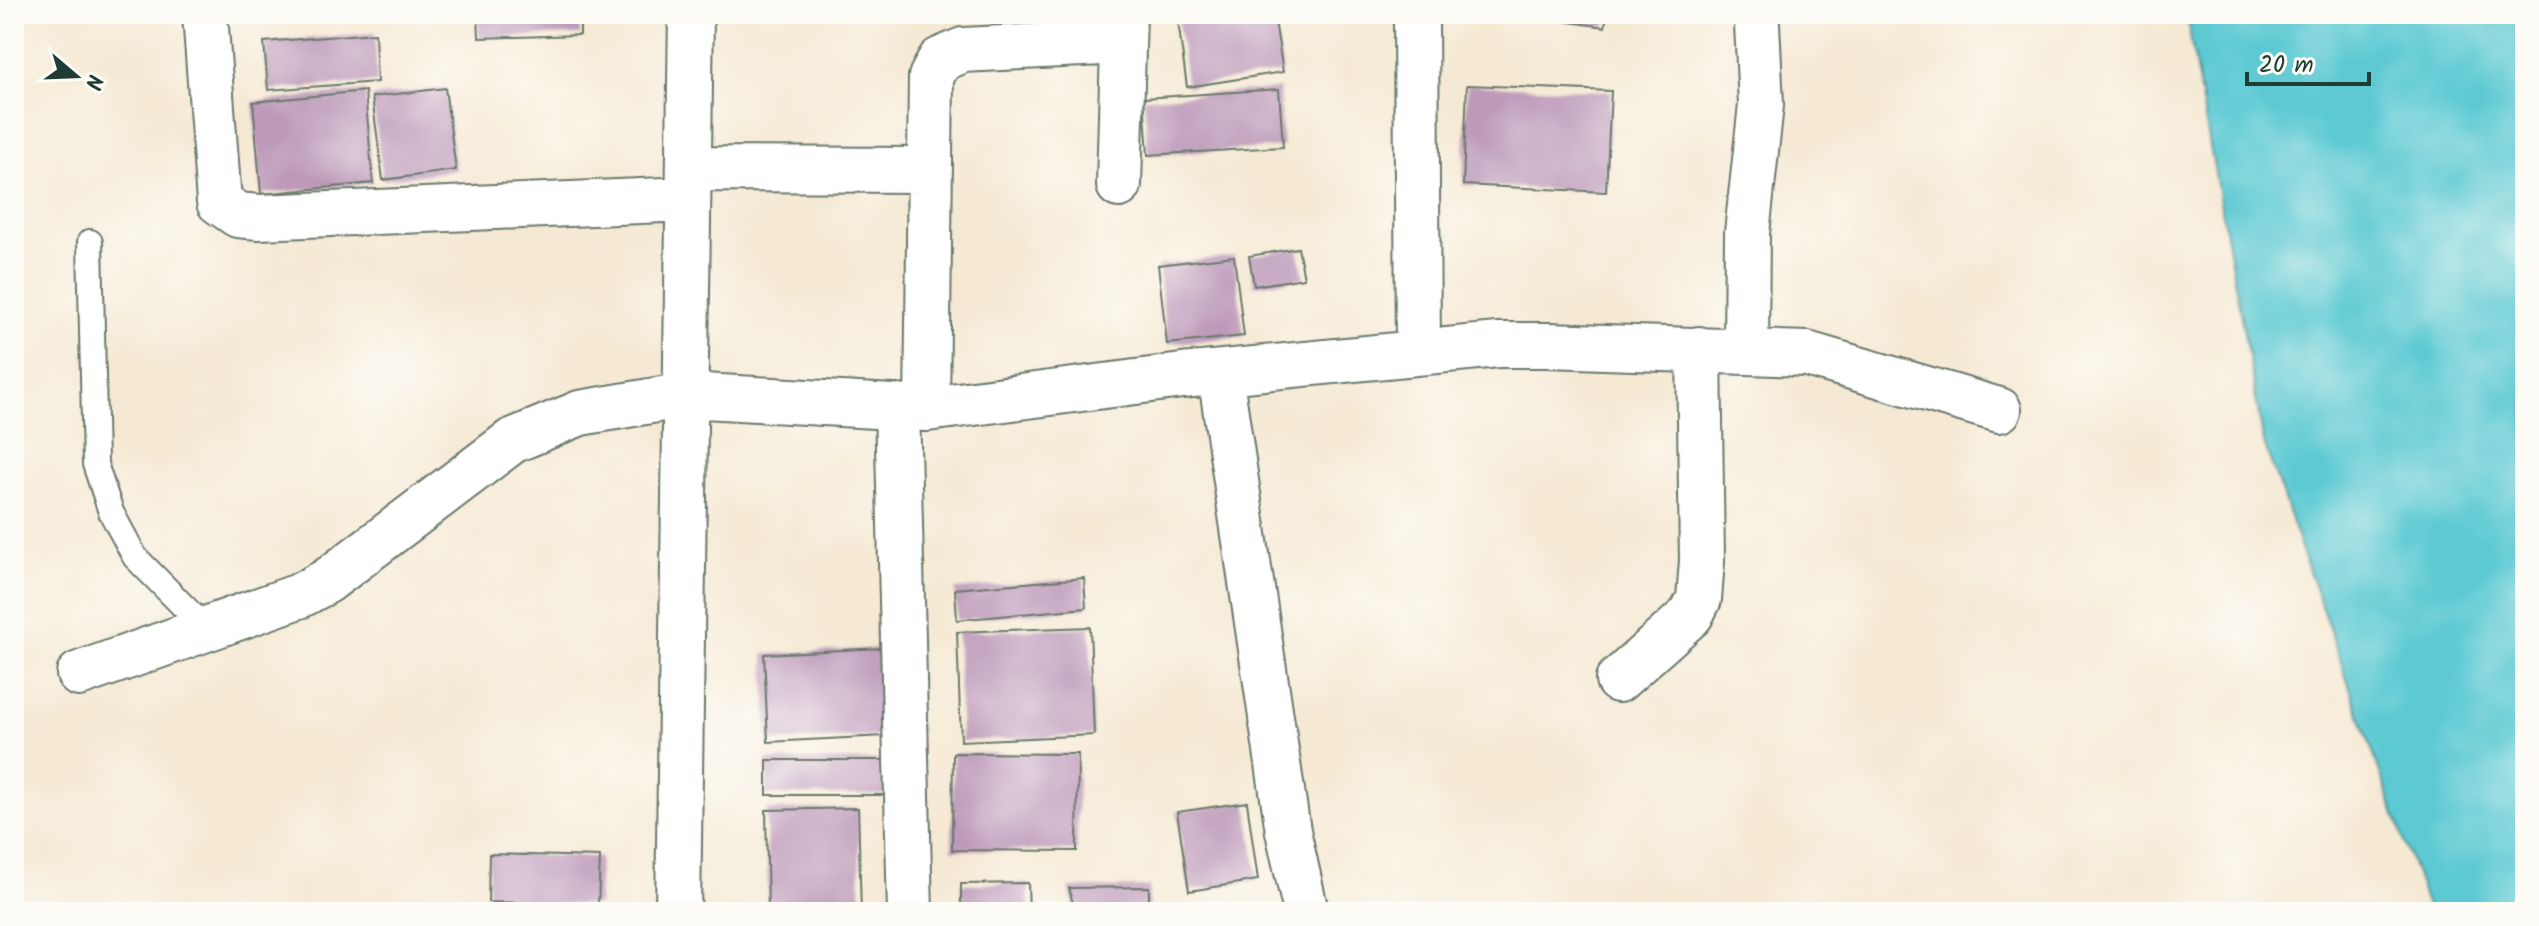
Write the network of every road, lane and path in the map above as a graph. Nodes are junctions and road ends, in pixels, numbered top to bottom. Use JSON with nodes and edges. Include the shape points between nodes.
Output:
{"nodes":[{"id":1,"x":205,"y":14,"type":"edge"},
{"id":2,"x":691,"y":14,"type":"edge"},
{"id":3,"x":1416,"y":14,"type":"edge"},
{"id":4,"x":1757,"y":24,"type":"dead end"},
{"id":5,"x":1123,"y":28,"type":"edge"},
{"id":6,"x":930,"y":170,"type":"junction"},
{"id":7,"x":688,"y":184,"type":"junction"},
{"id":8,"x":1119,"y":185,"type":"dead end"},
{"id":9,"x":90,"y":242,"type":"dead end"},
{"id":10,"x":1699,"y":349,"type":"junction"},
{"id":11,"x":1746,"y":351,"type":"junction"},
{"id":12,"x":1418,"y":353,"type":"junction"},
{"id":13,"x":1220,"y":373,"type":"junction"},
{"id":14,"x":686,"y":395,"type":"junction"},
{"id":15,"x":912,"y":408,"type":"junction"},
{"id":16,"x":1999,"y":410,"type":"dead end"},
{"id":17,"x":206,"y":629,"type":"junction"},
{"id":18,"x":79,"y":674,"type":"dead end"},
{"id":19,"x":1618,"y":680,"type":"dead end"},
{"id":20,"x":678,"y":912,"type":"edge"},
{"id":21,"x":910,"y":912,"type":"edge"},
{"id":22,"x":1306,"y":912,"type":"edge"}],
"edges":[{"from":1,"to":7,"type":"street","via":[[219,202],[238,215]]},
{"from":2,"to":7,"type":"street"},
{"from":3,"to":12,"type":"street"},
{"from":4,"to":11,"type":"street","via":[[1761,105],[1747,233]]},
{"from":5,"to":6,"type":"street","via":[[963,50],[940,60],[931,77]]},
{"from":5,"to":8,"type":"street"},
{"from":6,"to":7,"type":"street"},
{"from":6,"to":15,"type":"street"},
{"from":7,"to":14,"type":"street"},
{"from":9,"to":17,"type":"lane","via":[[95,464],[111,512],[135,557]]},
{"from":10,"to":11,"type":"street"},
{"from":10,"to":12,"type":"street","via":[[1498,345]]},
{"from":10,"to":19,"type":"street","via":[[1699,599],[1691,615]]},
{"from":11,"to":16,"type":"street","via":[[1807,354]]},
{"from":12,"to":13,"type":"street"},
{"from":13,"to":15,"type":"street"},
{"from":13,"to":22,"type":"street","via":[[1288,831]]},
{"from":14,"to":15,"type":"street"},
{"from":14,"to":17,"type":"street","via":[[580,413],[512,441],[327,581]]},
{"from":14,"to":20,"type":"street"},
{"from":15,"to":21,"type":"street"},
{"from":17,"to":18,"type":"street"}]}
